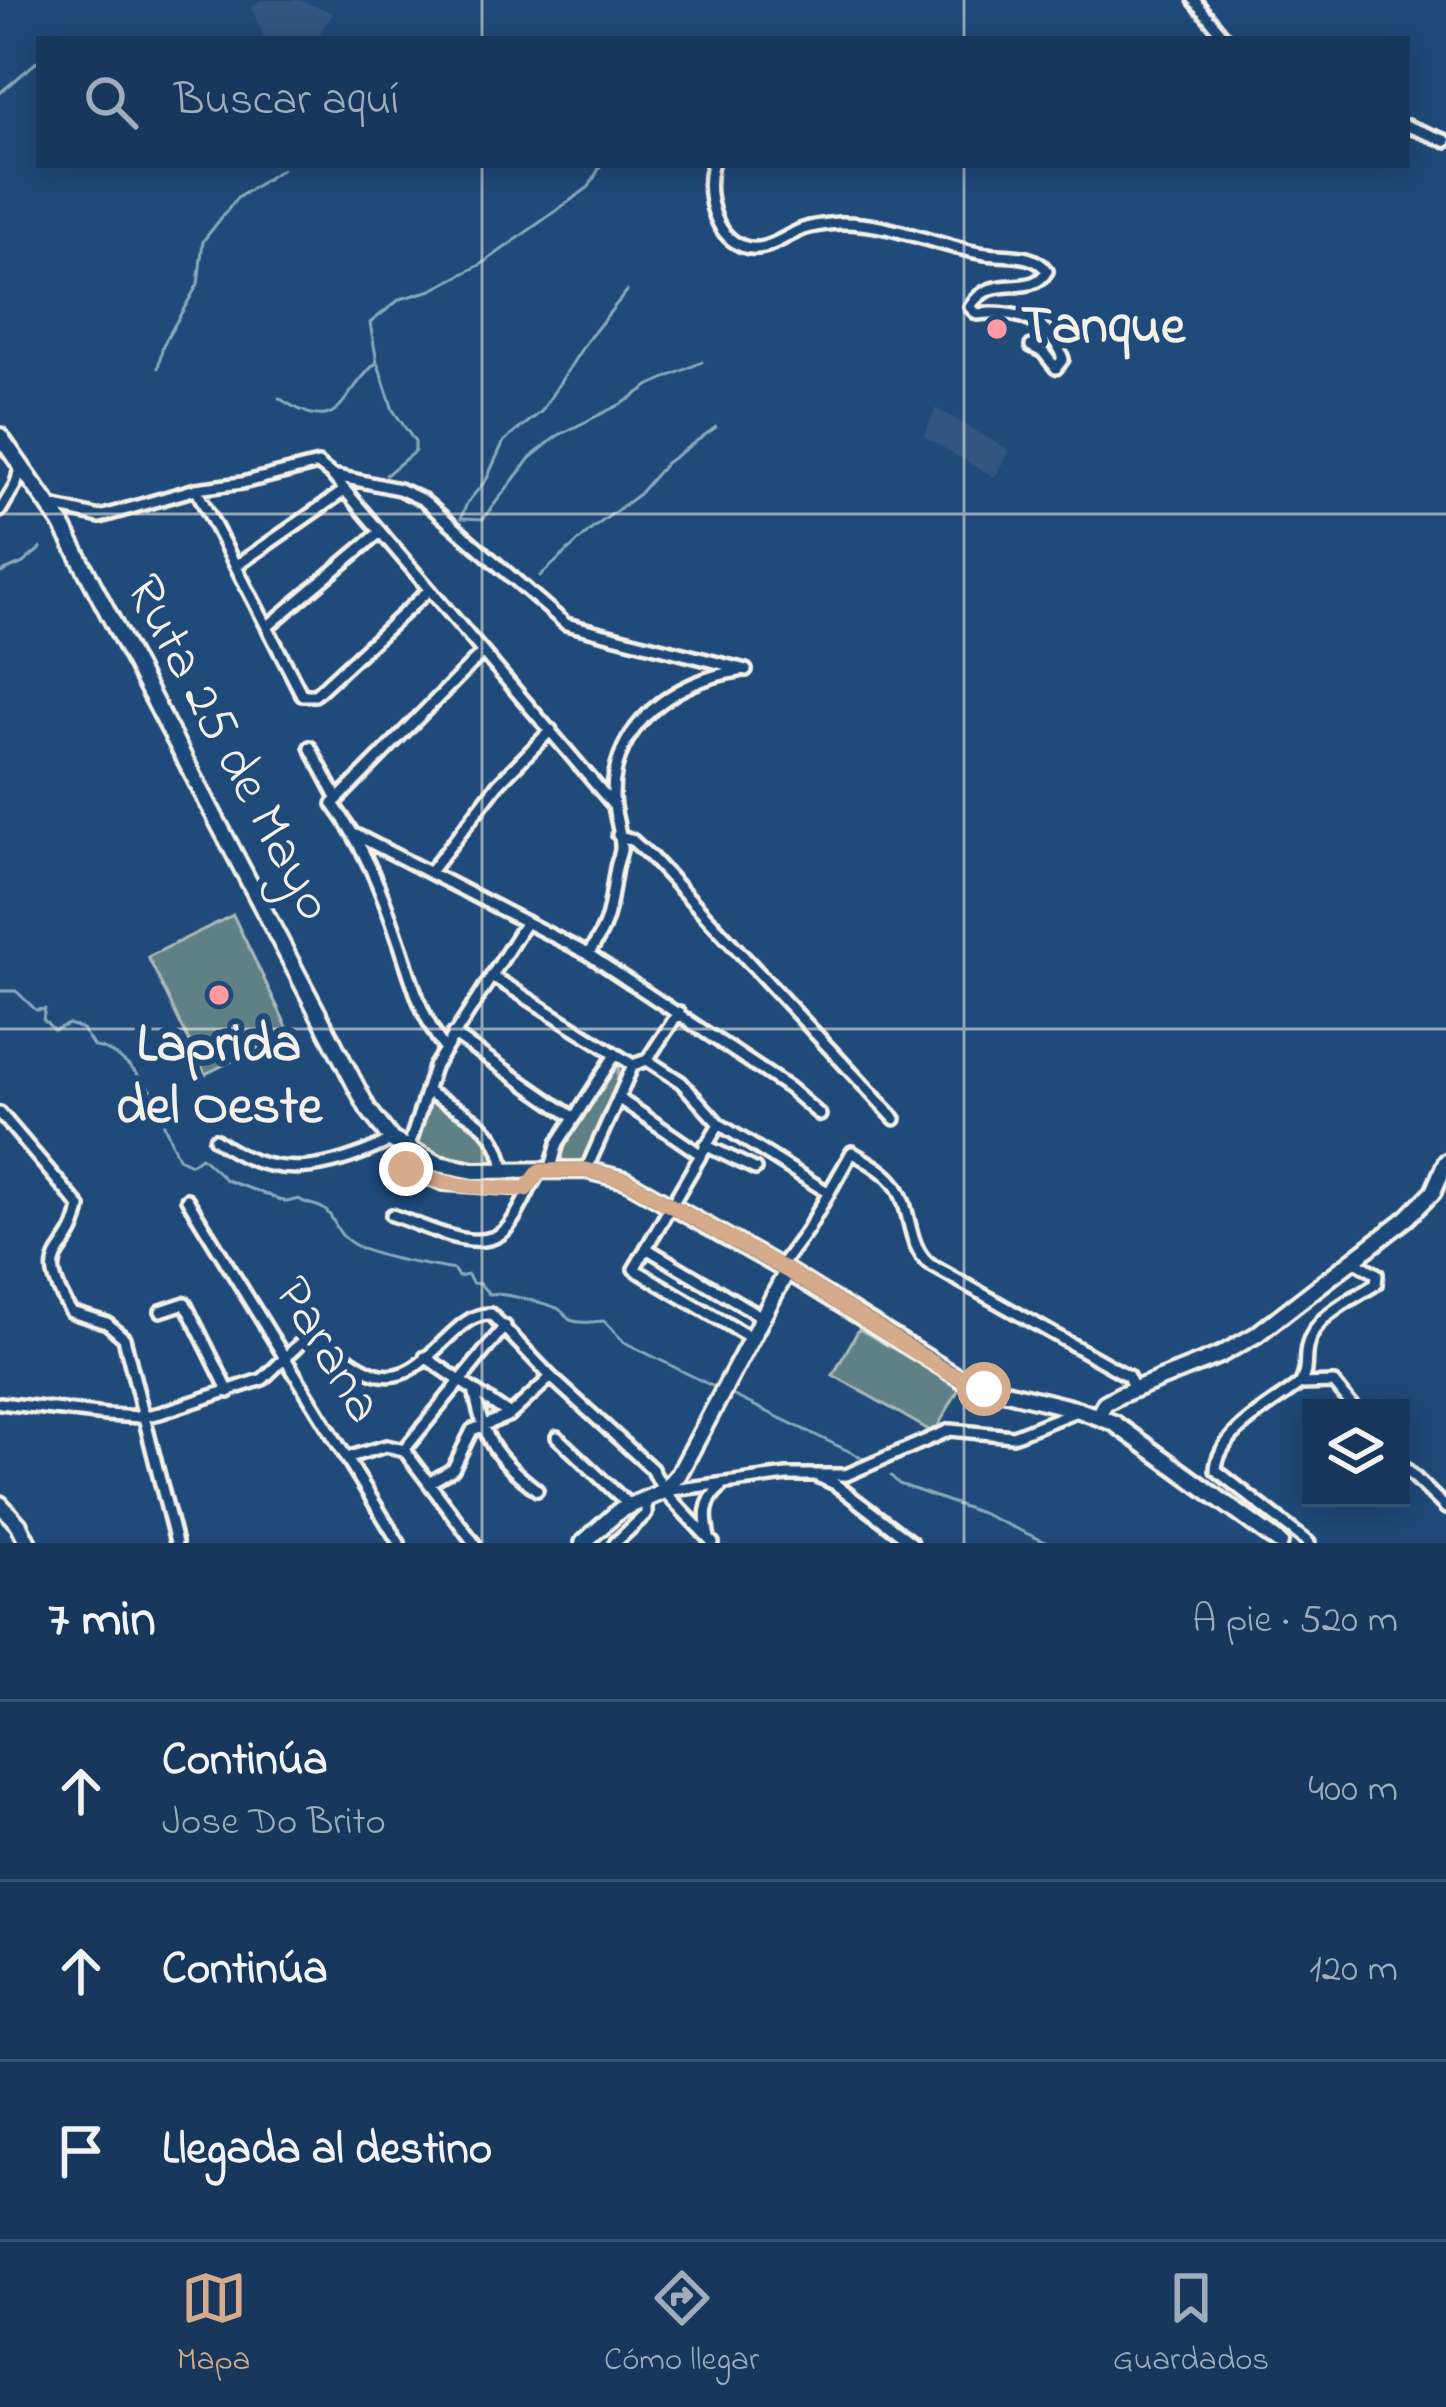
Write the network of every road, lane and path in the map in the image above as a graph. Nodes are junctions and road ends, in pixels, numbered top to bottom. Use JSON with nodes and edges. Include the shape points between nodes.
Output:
{"nodes":[{"id":1,"x":1194,"y":0,"type":"edge"},
{"id":2,"x":1224,"y":36,"type":"edge"},
{"id":3,"x":1410,"y":127,"type":"edge"},
{"id":4,"x":1446,"y":141,"type":"edge"},
{"id":5,"x":711,"y":168,"type":"edge"},
{"id":6,"x":1031,"y":346,"type":"dead end"},
{"id":7,"x":0,"y":436,"type":"edge"},
{"id":8,"x":21,"y":464,"type":"junction"},
{"id":9,"x":332,"y":475,"type":"junction"},
{"id":10,"x":196,"y":489,"type":"junction"},
{"id":11,"x":344,"y":491,"type":"junction"},
{"id":12,"x":51,"y":506,"type":"junction"},
{"id":13,"x":0,"y":512,"type":"edge"},
{"id":14,"x":379,"y":533,"type":"junction"},
{"id":15,"x":236,"y":566,"type":"junction"},
{"id":16,"x":429,"y":590,"type":"junction"},
{"id":17,"x":267,"y":627,"type":"junction"},
{"id":18,"x":483,"y":652,"type":"junction"},
{"id":19,"x":551,"y":730,"type":"junction"},
{"id":20,"x":310,"y":747,"type":"dead end"},
{"id":21,"x":338,"y":798,"type":"junction"},
{"id":22,"x":614,"y":806,"type":"junction"},
{"id":23,"x":356,"y":835,"type":"junction"},
{"id":24,"x":619,"y":836,"type":"junction"},
{"id":25,"x":430,"y":872,"type":"junction"},
{"id":26,"x":526,"y":922,"type":"junction"},
{"id":27,"x":588,"y":954,"type":"junction"},
{"id":28,"x":492,"y":976,"type":"junction"},
{"id":29,"x":679,"y":1012,"type":"junction"},
{"id":30,"x":453,"y":1034,"type":"junction"},
{"id":31,"x":444,"y":1048,"type":"junction"},
{"id":32,"x":615,"y":1054,"type":"junction"},
{"id":33,"x":647,"y":1060,"type":"junction"},
{"id":34,"x":633,"y":1065,"type":"junction"},
{"id":35,"x":426,"y":1090,"type":"junction"},
{"id":36,"x":618,"y":1098,"type":"junction"},
{"id":37,"x":0,"y":1113,"type":"edge"},
{"id":38,"x":820,"y":1115,"type":"dead end"},
{"id":39,"x":574,"y":1118,"type":"junction"},
{"id":40,"x":895,"y":1119,"type":"dead end"},
{"id":41,"x":719,"y":1124,"type":"junction"},
{"id":42,"x":215,"y":1139,"type":"dead end"},
{"id":43,"x":392,"y":1140,"type":"junction"},
{"id":44,"x":703,"y":1149,"type":"junction"},
{"id":45,"x":406,"y":1150,"type":"junction"},
{"id":46,"x":1446,"y":1162,"type":"edge"},
{"id":47,"x":755,"y":1169,"type":"dead end"},
{"id":48,"x":586,"y":1170,"type":"junction"},
{"id":49,"x":505,"y":1171,"type":"junction"},
{"id":50,"x":545,"y":1171,"type":"junction"},
{"id":51,"x":526,"y":1189,"type":"junction"},
{"id":52,"x":829,"y":1193,"type":"junction"},
{"id":53,"x":187,"y":1199,"type":"dead end"},
{"id":54,"x":671,"y":1203,"type":"junction"},
{"id":55,"x":392,"y":1215,"type":"dead end"},
{"id":56,"x":646,"y":1248,"type":"junction"},
{"id":57,"x":1354,"y":1261,"type":"junction"},
{"id":58,"x":784,"y":1269,"type":"junction"},
{"id":59,"x":161,"y":1311,"type":"dead end"},
{"id":60,"x":762,"y":1317,"type":"junction"},
{"id":61,"x":505,"y":1326,"type":"junction"},
{"id":62,"x":751,"y":1338,"type":"junction"},
{"id":63,"x":425,"y":1357,"type":"junction"},
{"id":64,"x":286,"y":1358,"type":"junction"},
{"id":65,"x":551,"y":1377,"type":"junction"},
{"id":66,"x":461,"y":1381,"type":"junction"},
{"id":67,"x":1300,"y":1384,"type":"junction"},
{"id":68,"x":0,"y":1389,"type":"edge"},
{"id":69,"x":1134,"y":1389,"type":"junction"},
{"id":70,"x":474,"y":1390,"type":"junction"},
{"id":71,"x":230,"y":1392,"type":"junction"},
{"id":72,"x":1346,"y":1399,"type":"edge"},
{"id":73,"x":2,"y":1403,"type":"edge"},
{"id":74,"x":1079,"y":1410,"type":"junction"},
{"id":75,"x":510,"y":1415,"type":"junction"},
{"id":76,"x":1098,"y":1416,"type":"junction"},
{"id":77,"x":141,"y":1417,"type":"junction"},
{"id":78,"x":480,"y":1425,"type":"junction"},
{"id":79,"x":557,"y":1437,"type":"dead end"},
{"id":80,"x":404,"y":1450,"type":"junction"},
{"id":81,"x":346,"y":1458,"type":"junction"},
{"id":82,"x":1410,"y":1473,"type":"edge"},
{"id":83,"x":814,"y":1475,"type":"junction"},
{"id":84,"x":432,"y":1481,"type":"junction"},
{"id":85,"x":723,"y":1485,"type":"junction"},
{"id":86,"x":536,"y":1490,"type":"dead end"},
{"id":87,"x":664,"y":1491,"type":"junction"},
{"id":88,"x":646,"y":1499,"type":"junction"},
{"id":89,"x":0,"y":1504,"type":"edge"},
{"id":90,"x":629,"y":1505,"type":"junction"},
{"id":91,"x":1446,"y":1508,"type":"edge"},
{"id":92,"x":19,"y":1525,"type":"junction"},
{"id":93,"x":711,"y":1541,"type":"edge"},
{"id":94,"x":28,"y":1543,"type":"edge"},
{"id":95,"x":39,"y":1543,"type":"edge"},
{"id":96,"x":176,"y":1543,"type":"edge"},
{"id":97,"x":398,"y":1543,"type":"edge"},
{"id":98,"x":474,"y":1543,"type":"edge"},
{"id":99,"x":583,"y":1543,"type":"edge"},
{"id":100,"x":615,"y":1543,"type":"edge"},
{"id":101,"x":912,"y":1543,"type":"edge"},
{"id":102,"x":1280,"y":1543,"type":"edge"},
{"id":103,"x":1309,"y":1543,"type":"edge"}],
"edges":[{"from":1,"to":2,"type":"street"},
{"from":3,"to":4,"type":"street"},
{"from":5,"to":6,"type":"street","via":[[714,212],[744,247],[844,223],[1042,264],[1040,282],[999,285],[970,307],[1030,319],[1063,359],[1056,368]]},
{"from":7,"to":8,"type":"main road","name":"Ruta 25 de Mayo"},
{"from":8,"to":12,"type":"main road","name":"Ruta 25 de Mayo"},
{"from":8,"to":13,"type":"street"},
{"from":9,"to":10,"type":"street","via":[[318,464]]},
{"from":9,"to":11,"type":"street"},
{"from":9,"to":22,"type":"street","via":[[423,500],[566,624],[746,670],[689,683],[647,714],[615,770]]},
{"from":10,"to":12,"type":"street","via":[[100,517]]},
{"from":10,"to":15,"type":"street"},
{"from":11,"to":14,"type":"street"},
{"from":11,"to":15,"type":"street"},
{"from":12,"to":43,"type":"main road","name":"Ruta 25 de Mayo","via":[[368,1109]]},
{"from":14,"to":16,"type":"street"},
{"from":14,"to":17,"type":"street"},
{"from":15,"to":17,"type":"street"},
{"from":16,"to":17,"type":"street","via":[[315,694],[302,695]]},
{"from":16,"to":18,"type":"street"},
{"from":18,"to":19,"type":"street"},
{"from":18,"to":21,"type":"street"},
{"from":19,"to":22,"type":"street"},
{"from":19,"to":25,"type":"street"},
{"from":20,"to":21,"type":"street"},
{"from":21,"to":23,"type":"street","via":[[333,804]]},
{"from":22,"to":24,"type":"street"},
{"from":23,"to":25,"type":"street"},
{"from":23,"to":31,"type":"street","via":[[414,993]]},
{"from":24,"to":27,"type":"street","via":[[609,918]]},
{"from":24,"to":40,"type":"street","via":[[652,858]]},
{"from":25,"to":26,"type":"street"},
{"from":26,"to":27,"type":"street"},
{"from":26,"to":28,"type":"street"},
{"from":27,"to":29,"type":"street"},
{"from":28,"to":30,"type":"street"},
{"from":28,"to":32,"type":"street"},
{"from":29,"to":33,"type":"street"},
{"from":29,"to":38,"type":"street"},
{"from":30,"to":31,"type":"street"},
{"from":30,"to":39,"type":"street"},
{"from":31,"to":35,"type":"street"},
{"from":32,"to":34,"type":"street"},
{"from":32,"to":39,"type":"street"},
{"from":33,"to":34,"type":"street"},
{"from":33,"to":41,"type":"street","via":[[681,1082]]},
{"from":34,"to":36,"type":"street"},
{"from":35,"to":45,"type":"street"},
{"from":35,"to":49,"type":"street","via":[[488,1128]]},
{"from":36,"to":44,"type":"street"},
{"from":36,"to":48,"type":"street"},
{"from":37,"to":77,"type":"street","via":[[80,1207],[52,1276],[71,1312],[124,1338]]},
{"from":39,"to":50,"type":"street"},
{"from":41,"to":44,"type":"street"},
{"from":41,"to":52,"type":"street"},
{"from":42,"to":43,"type":"street","via":[[237,1156],[279,1169]]},
{"from":43,"to":45,"type":"main road","name":"Ruta 25 de Mayo"},
{"from":44,"to":47,"type":"street"},
{"from":44,"to":54,"type":"street"},
{"from":45,"to":49,"type":"main road","name":"Ruta 25 de Mayo","via":[[453,1168]]},
{"from":45,"to":51,"type":"street","via":[[406,1169],[443,1184]]},
{"from":46,"to":57,"type":"main road","via":[[1423,1204]]},
{"from":48,"to":50,"type":"main road","name":"Ruta 25 de Mayo"},
{"from":48,"to":54,"type":"main road","name":"Ruta 25 de Mayo"},
{"from":49,"to":50,"type":"main road","name":"Ruta 25 de Mayo"},
{"from":50,"to":51,"type":"street"},
{"from":51,"to":55,"type":"street","via":[[509,1227],[492,1240]]},
{"from":52,"to":58,"type":"street"},
{"from":52,"to":69,"type":"street","via":[[852,1152],[891,1178],[920,1256],[1128,1376]]},
{"from":53,"to":64,"type":"street","name":"Parana"},
{"from":54,"to":56,"type":"street"},
{"from":54,"to":58,"type":"main road","name":"Ruta 25 de Mayo"},
{"from":56,"to":60,"type":"street"},
{"from":56,"to":62,"type":"street","via":[[634,1269]]},
{"from":57,"to":67,"type":"street","via":[[1378,1279],[1320,1320]]},
{"from":57,"to":69,"type":"main road","via":[[1240,1346]]},
{"from":58,"to":60,"type":"main road"},
{"from":58,"to":74,"type":"main road","name":"Ruta 25 de Mayo","via":[[966,1382]]},
{"from":59,"to":71,"type":"street","via":[[185,1303]]},
{"from":60,"to":62,"type":"main road"},
{"from":61,"to":63,"type":"street","via":[[481,1313]]},
{"from":61,"to":65,"type":"street"},
{"from":61,"to":66,"type":"street"},
{"from":62,"to":87,"type":"main road"},
{"from":63,"to":64,"type":"street","via":[[378,1374],[311,1333]]},
{"from":63,"to":66,"type":"street"},
{"from":64,"to":71,"type":"street","via":[[263,1379]]},
{"from":64,"to":81,"type":"street","name":"Parana"},
{"from":65,"to":75,"type":"street"},
{"from":65,"to":87,"type":"street","via":[[652,1468]]},
{"from":66,"to":70,"type":"street"},
{"from":66,"to":80,"type":"street"},
{"from":67,"to":72,"type":"street","via":[[1334,1384]]},
{"from":67,"to":103,"type":"street","via":[[1225,1442],[1215,1466]]},
{"from":68,"to":73,"type":"street"},
{"from":69,"to":76,"type":"main road"},
{"from":70,"to":75,"type":"street"},
{"from":70,"to":78,"type":"street"},
{"from":71,"to":77,"type":"street"},
{"from":73,"to":77,"type":"street"},
{"from":74,"to":76,"type":"main road","name":"Ruta 25 de Mayo"},
{"from":74,"to":83,"type":"street","via":[[1013,1436],[950,1430],[855,1473]]},
{"from":75,"to":78,"type":"street"},
{"from":76,"to":102,"type":"main road","name":"Ruta 25 de Mayo"},
{"from":77,"to":96,"type":"street"},
{"from":78,"to":84,"type":"street","via":[[453,1469]]},
{"from":78,"to":86,"type":"street","via":[[496,1456]]},
{"from":79,"to":90,"type":"street"},
{"from":80,"to":81,"type":"street","via":[[386,1446]]},
{"from":80,"to":84,"type":"street"},
{"from":81,"to":97,"type":"street","name":"Parana"},
{"from":82,"to":91,"type":"street"},
{"from":83,"to":85,"type":"street"},
{"from":83,"to":101,"type":"street"},
{"from":84,"to":98,"type":"street"},
{"from":85,"to":87,"type":"street"},
{"from":85,"to":93,"type":"street","via":[[706,1507]]},
{"from":87,"to":88,"type":"main road"},
{"from":87,"to":93,"type":"street"},
{"from":88,"to":90,"type":"main road"},
{"from":88,"to":100,"type":"street","via":[[646,1514]]},
{"from":89,"to":92,"type":"main road"},
{"from":90,"to":99,"type":"main road"},
{"from":92,"to":94,"type":"main road"},
{"from":92,"to":95,"type":"street"}]}
